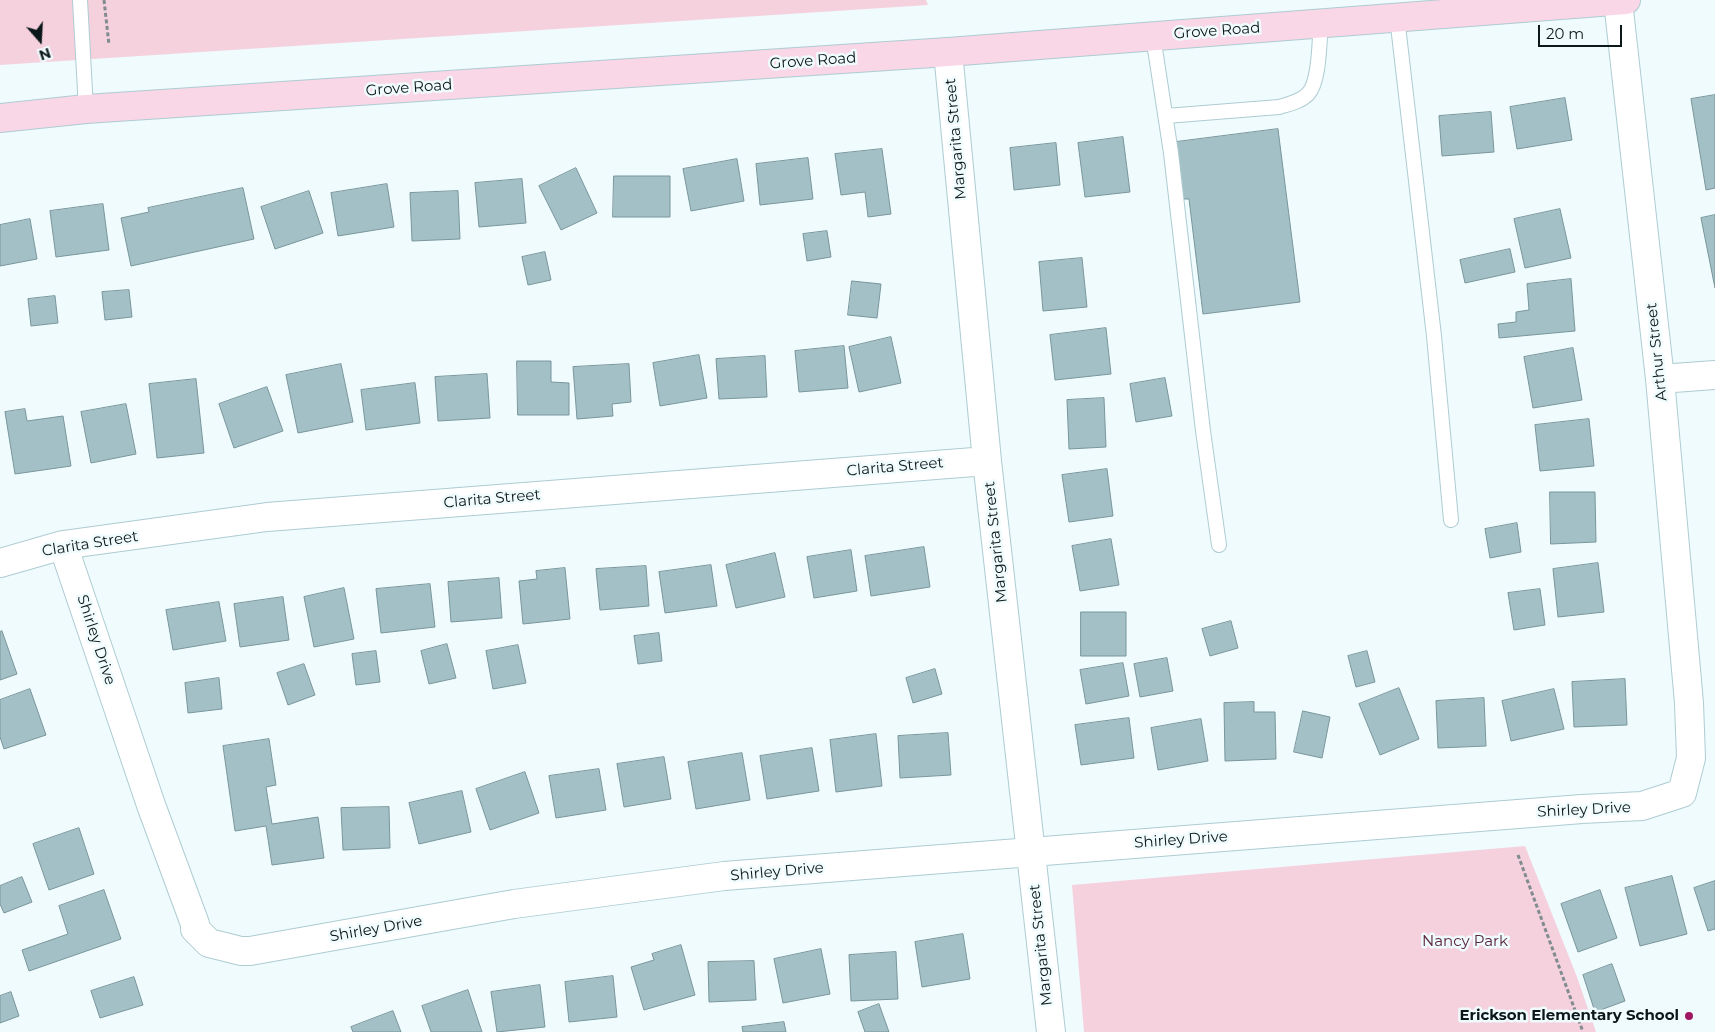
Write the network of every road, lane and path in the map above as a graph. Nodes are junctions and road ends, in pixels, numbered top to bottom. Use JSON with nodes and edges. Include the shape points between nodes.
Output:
{"nodes":[{"id":1,"x":80,"y":0,"type":"edge"},
{"id":2,"x":104,"y":0,"type":"edge"},
{"id":3,"x":1626,"y":0,"type":"edge"},
{"id":4,"x":1618,"y":1,"type":"edge"},
{"id":5,"x":1397,"y":17,"type":"junction"},
{"id":6,"x":1321,"y":23,"type":"junction"},
{"id":7,"x":1152,"y":36,"type":"junction"},
{"id":8,"x":109,"y":45,"type":"dead end"},
{"id":9,"x":948,"y":52,"type":"junction"},
{"id":10,"x":86,"y":109,"type":"junction"},
{"id":11,"x":1166,"y":116,"type":"junction"},
{"id":12,"x":0,"y":118,"type":"edge"},
{"id":13,"x":1715,"y":375,"type":"edge"},
{"id":14,"x":1660,"y":379,"type":"junction"},
{"id":15,"x":987,"y":460,"type":"junction"},
{"id":16,"x":1451,"y":520,"type":"dead end"},
{"id":17,"x":63,"y":545,"type":"junction"},
{"id":18,"x":1219,"y":546,"type":"dead end"},
{"id":19,"x":0,"y":563,"type":"edge"},
{"id":20,"x":1689,"y":703,"type":"joint"},
{"id":21,"x":1030,"y":852,"type":"junction"},
{"id":22,"x":1518,"y":855,"type":"dead end"},
{"id":23,"x":1050,"y":1032,"type":"edge"},
{"id":24,"x":1583,"y":1032,"type":"edge"}],
"edges":[{"from":1,"to":10,"type":"lane"},
{"from":2,"to":8,"type":"path"},
{"from":3,"to":4,"type":"main road","name":"Grove Road"},
{"from":4,"to":5,"type":"main road","name":"Grove Road"},
{"from":4,"to":14,"type":"street","name":"Arthur Street"},
{"from":5,"to":6,"type":"main road","name":"Grove Road"},
{"from":5,"to":16,"type":"lane","via":[[1434,336]]},
{"from":6,"to":7,"type":"main road","name":"Grove Road"},
{"from":6,"to":11,"type":"lane","via":[[1312,87],[1294,103]]},
{"from":7,"to":9,"type":"main road","name":"Grove Road"},
{"from":7,"to":11,"type":"lane"},
{"from":9,"to":10,"type":"main road","name":"Grove Road"},
{"from":9,"to":15,"type":"street","name":"Margarita Street"},
{"from":10,"to":12,"type":"main road","name":"Grove Road"},
{"from":11,"to":18,"type":"lane"},
{"from":13,"to":14,"type":"street"},
{"from":14,"to":20,"type":"street","name":"Arthur Street"},
{"from":15,"to":17,"type":"street","name":"Clarita Street","via":[[267,517]]},
{"from":15,"to":21,"type":"street","name":"Margarita Street"},
{"from":17,"to":19,"type":"street","name":"Clarita Street"},
{"from":17,"to":21,"type":"street","name":"Shirley Drive","via":[[195,929],[209,943],[250,951],[514,904],[724,876]]},
{"from":20,"to":21,"type":"street","name":"Shirley Drive","via":[[1691,758],[1682,793],[1642,806]]},
{"from":21,"to":23,"type":"street","name":"Margarita Street"},
{"from":22,"to":24,"type":"path"}]}
